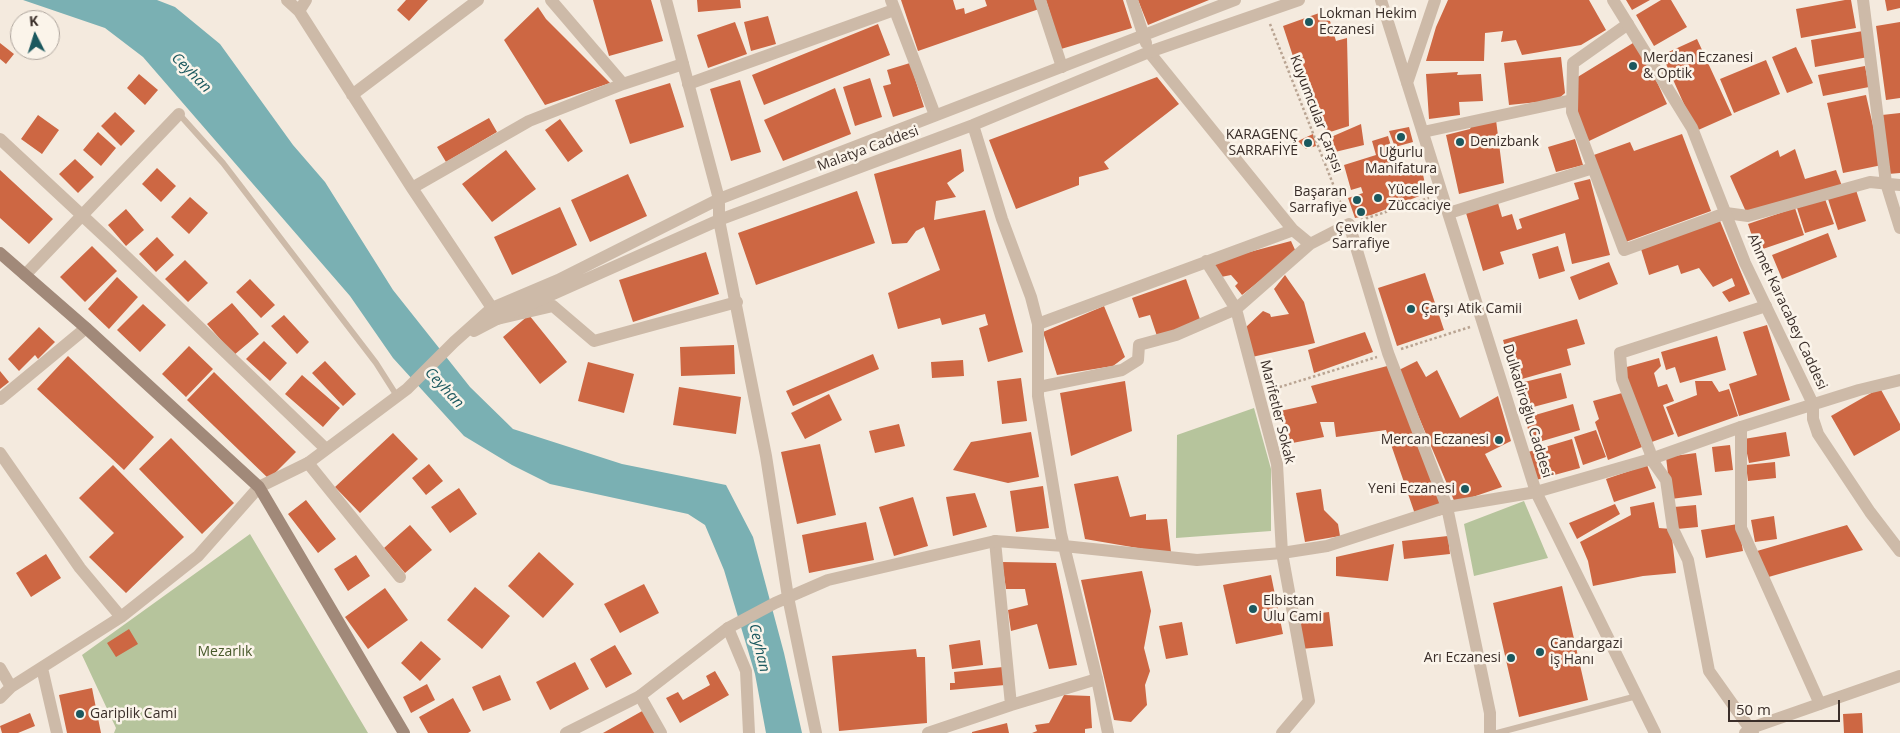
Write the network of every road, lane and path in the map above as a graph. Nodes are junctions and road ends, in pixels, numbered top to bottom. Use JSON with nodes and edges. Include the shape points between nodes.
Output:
{"nodes":[{"id":1,"x":287,"y":0,"type":"edge"},
{"id":2,"x":478,"y":0,"type":"edge"},
{"id":3,"x":551,"y":0,"type":"edge"},
{"id":4,"x":666,"y":0,"type":"edge"},
{"id":5,"x":1040,"y":0,"type":"edge"},
{"id":6,"x":1132,"y":0,"type":"edge"},
{"id":7,"x":1235,"y":0,"type":"edge"},
{"id":8,"x":1299,"y":0,"type":"edge"},
{"id":9,"x":1381,"y":0,"type":"edge"},
{"id":10,"x":1435,"y":0,"type":"edge"},
{"id":11,"x":1612,"y":0,"type":"edge"},
{"id":12,"x":1863,"y":0,"type":"edge"},
{"id":13,"x":892,"y":5,"type":"edge"},
{"id":14,"x":302,"y":6,"type":"edge"},
{"id":15,"x":1265,"y":12,"type":"junction"},
{"id":16,"x":1628,"y":24,"type":"junction"},
{"id":17,"x":1143,"y":36,"type":"junction"},
{"id":18,"x":1149,"y":52,"type":"junction"},
{"id":19,"x":683,"y":64,"type":"junction"},
{"id":20,"x":1062,"y":67,"type":"junction"},
{"id":21,"x":1408,"y":83,"type":"junction"},
{"id":22,"x":624,"y":84,"type":"junction"},
{"id":23,"x":688,"y":84,"type":"junction"},
{"id":24,"x":352,"y":95,"type":"junction"},
{"id":25,"x":1572,"y":100,"type":"junction"},
{"id":26,"x":179,"y":114,"type":"joint"},
{"id":27,"x":934,"y":115,"type":"junction"},
{"id":28,"x":973,"y":125,"type":"junction"},
{"id":29,"x":1423,"y":132,"type":"junction"},
{"id":30,"x":0,"y":139,"type":"edge"},
{"id":31,"x":1593,"y":168,"type":"junction"},
{"id":32,"x":1886,"y":183,"type":"junction"},
{"id":33,"x":1900,"y":185,"type":"edge"},
{"id":34,"x":412,"y":188,"type":"junction"},
{"id":35,"x":1442,"y":194,"type":"junction"},
{"id":36,"x":719,"y":199,"type":"junction"},
{"id":37,"x":1448,"y":214,"type":"junction"},
{"id":38,"x":1726,"y":214,"type":"junction"},
{"id":39,"x":82,"y":216,"type":"junction"},
{"id":40,"x":719,"y":220,"type":"junction"},
{"id":41,"x":1349,"y":224,"type":"junction"},
{"id":42,"x":1900,"y":228,"type":"edge"},
{"id":43,"x":1293,"y":230,"type":"junction"},
{"id":44,"x":1310,"y":244,"type":"junction"},
{"id":45,"x":0,"y":252,"type":"edge"},
{"id":46,"x":1206,"y":261,"type":"junction"},
{"id":47,"x":25,"y":275,"type":"junction"},
{"id":48,"x":737,"y":302,"type":"junction"},
{"id":49,"x":1766,"y":306,"type":"junction"},
{"id":50,"x":1236,"y":309,"type":"junction"},
{"id":51,"x":494,"y":314,"type":"junction"},
{"id":52,"x":1483,"y":323,"type":"junction"},
{"id":53,"x":1038,"y":324,"type":"junction"},
{"id":54,"x":86,"y":328,"type":"junction"},
{"id":55,"x":1388,"y":353,"type":"junction"},
{"id":56,"x":1900,"y":380,"type":"edge"},
{"id":57,"x":1039,"y":386,"type":"junction"},
{"id":58,"x":402,"y":392,"type":"junction"},
{"id":59,"x":1258,"y":393,"type":"junction"},
{"id":60,"x":0,"y":399,"type":"edge"},
{"id":61,"x":1814,"y":404,"type":"junction"},
{"id":62,"x":1741,"y":427,"type":"junction"},
{"id":63,"x":326,"y":449,"type":"junction"},
{"id":64,"x":0,"y":452,"type":"edge"},
{"id":65,"x":1651,"y":458,"type":"junction"},
{"id":66,"x":308,"y":463,"type":"junction"},
{"id":67,"x":258,"y":487,"type":"junction"},
{"id":68,"x":1536,"y":492,"type":"junction"},
{"id":69,"x":1447,"y":507,"type":"junction"},
{"id":70,"x":995,"y":541,"type":"junction"},
{"id":71,"x":1064,"y":546,"type":"junction"},
{"id":72,"x":1900,"y":551,"type":"edge"},
{"id":73,"x":1282,"y":553,"type":"junction"},
{"id":74,"x":400,"y":577,"type":"dead end"},
{"id":75,"x":788,"y":597,"type":"junction"},
{"id":76,"x":121,"y":617,"type":"junction"},
{"id":77,"x":728,"y":628,"type":"junction"},
{"id":78,"x":0,"y":668,"type":"edge"},
{"id":79,"x":42,"y":668,"type":"junction"},
{"id":80,"x":1900,"y":676,"type":"edge"},
{"id":81,"x":1097,"y":679,"type":"junction"},
{"id":82,"x":12,"y":687,"type":"junction"},
{"id":83,"x":640,"y":696,"type":"junction"},
{"id":84,"x":1637,"y":696,"type":"junction"},
{"id":85,"x":0,"y":698,"type":"edge"},
{"id":86,"x":1820,"y":704,"type":"junction"},
{"id":87,"x":1011,"y":705,"type":"junction"},
{"id":88,"x":964,"y":727,"type":"edge"},
{"id":89,"x":1750,"y":731,"type":"edge"},
{"id":90,"x":57,"y":733,"type":"edge"},
{"id":91,"x":404,"y":733,"type":"edge"},
{"id":92,"x":566,"y":733,"type":"edge"},
{"id":93,"x":661,"y":733,"type":"edge"},
{"id":94,"x":749,"y":733,"type":"edge"},
{"id":95,"x":816,"y":733,"type":"edge"},
{"id":96,"x":928,"y":733,"type":"edge"},
{"id":97,"x":1108,"y":733,"type":"edge"},
{"id":98,"x":1282,"y":733,"type":"edge"},
{"id":99,"x":1490,"y":733,"type":"edge"},
{"id":100,"x":1497,"y":733,"type":"edge"},
{"id":101,"x":1655,"y":733,"type":"edge"}],
"edges":[{"from":1,"to":14,"type":"street"},
{"from":2,"to":24,"type":"street"},
{"from":3,"to":22,"type":"street"},
{"from":4,"to":19,"type":"street"},
{"from":5,"to":20,"type":"street"},
{"from":6,"to":17,"type":"street"},
{"from":7,"to":17,"type":"street"},
{"from":8,"to":15,"type":"street","name":"Malatya Caddesi"},
{"from":9,"to":21,"type":"street","name":"Dulkadiroğlu Caddesi"},
{"from":10,"to":21,"type":"street"},
{"from":11,"to":16,"type":"street","name":"Ahmet Karacabey Caddesi"},
{"from":12,"to":32,"type":"street"},
{"from":13,"to":23,"type":"street"},
{"from":13,"to":27,"type":"street"},
{"from":14,"to":24,"type":"street"},
{"from":15,"to":18,"type":"street","name":"Malatya Caddesi"},
{"from":15,"to":41,"type":"path","name":"Kuyumcular Çarşısı"},
{"from":16,"to":25,"type":"street","via":[[1573,62]]},
{"from":16,"to":38,"type":"street","name":"Ahmet Karacabey Caddesi","via":[[1692,128]]},
{"from":17,"to":18,"type":"street"},
{"from":17,"to":20,"type":"street"},
{"from":18,"to":28,"type":"street","name":"Malatya Caddesi"},
{"from":18,"to":43,"type":"street"},
{"from":19,"to":22,"type":"street"},
{"from":19,"to":23,"type":"street"},
{"from":20,"to":27,"type":"street"},
{"from":21,"to":29,"type":"street","name":"Dulkadiroğlu Caddesi"},
{"from":22,"to":34,"type":"street","via":[[529,121]]},
{"from":23,"to":36,"type":"street"},
{"from":24,"to":34,"type":"street"},
{"from":25,"to":29,"type":"street"},
{"from":25,"to":31,"type":"street","via":[[1572,112]]},
{"from":26,"to":39,"type":"street"},
{"from":26,"to":58,"type":"lane","via":[[223,163],[376,363]]},
{"from":27,"to":36,"type":"street"},
{"from":28,"to":40,"type":"street","name":"Malatya Caddesi"},
{"from":28,"to":53,"type":"street"},
{"from":29,"to":35,"type":"street","name":"Dulkadiroğlu Caddesi"},
{"from":30,"to":39,"type":"street"},
{"from":31,"to":37,"type":"street"},
{"from":31,"to":38,"type":"street","via":[[1624,250]]},
{"from":32,"to":33,"type":"street"},
{"from":32,"to":38,"type":"street","via":[[1870,182],[1748,216]]},
{"from":32,"to":42,"type":"street"},
{"from":34,"to":51,"type":"street"},
{"from":35,"to":37,"type":"street","name":"Dulkadiroğlu Caddesi"},
{"from":35,"to":41,"type":"path"},
{"from":36,"to":40,"type":"street"},
{"from":36,"to":51,"type":"street"},
{"from":37,"to":52,"type":"street","name":"Dulkadiroğlu Caddesi"},
{"from":38,"to":49,"type":"street","name":"Ahmet Karacabey Caddesi"},
{"from":39,"to":47,"type":"street"},
{"from":39,"to":63,"type":"street"},
{"from":40,"to":48,"type":"street"},
{"from":40,"to":51,"type":"street","name":"Malatya Caddesi"},
{"from":41,"to":44,"type":"street"},
{"from":41,"to":55,"type":"street"},
{"from":43,"to":44,"type":"street"},
{"from":43,"to":46,"type":"street"},
{"from":44,"to":50,"type":"street"},
{"from":45,"to":47,"type":"main road"},
{"from":46,"to":50,"type":"street","name":"Marifetler Sokak"},
{"from":46,"to":53,"type":"street"},
{"from":47,"to":54,"type":"main road"},
{"from":48,"to":51,"type":"street","via":[[594,341],[553,306]]},
{"from":48,"to":75,"type":"street"},
{"from":49,"to":61,"type":"street","name":"Ahmet Karacabey Caddesi"},
{"from":49,"to":65,"type":"street","via":[[1620,354],[1622,379]]},
{"from":50,"to":57,"type":"street","via":[[1176,335],[1139,345],[1138,360],[1122,370]]},
{"from":50,"to":59,"type":"street","name":"Marifetler Sokak"},
{"from":51,"to":58,"type":"street","via":[[454,342]]},
{"from":52,"to":55,"type":"path"},
{"from":52,"to":68,"type":"street","name":"Dulkadiroğlu Caddesi"},
{"from":53,"to":57,"type":"street"},
{"from":54,"to":60,"type":"street"},
{"from":54,"to":67,"type":"main road"},
{"from":55,"to":59,"type":"path"},
{"from":55,"to":69,"type":"street"},
{"from":56,"to":61,"type":"street"},
{"from":57,"to":71,"type":"street","via":[[1038,396]]},
{"from":58,"to":63,"type":"street"},
{"from":59,"to":73,"type":"street","name":"Marifetler Sokak","via":[[1276,464]]},
{"from":61,"to":62,"type":"street"},
{"from":61,"to":72,"type":"street","name":"Ahmet Karacabey Caddesi","via":[[1813,419],[1818,434]]},
{"from":62,"to":65,"type":"street"},
{"from":62,"to":86,"type":"street","via":[[1741,528]]},
{"from":63,"to":66,"type":"street"},
{"from":64,"to":76,"type":"street","via":[[80,568]]},
{"from":65,"to":68,"type":"street"},
{"from":65,"to":89,"type":"street","via":[[1666,480],[1673,529],[1688,560],[1709,671]]},
{"from":66,"to":67,"type":"street"},
{"from":66,"to":74,"type":"street"},
{"from":67,"to":76,"type":"street","via":[[198,556]]},
{"from":67,"to":91,"type":"main road"},
{"from":68,"to":69,"type":"street"},
{"from":68,"to":84,"type":"street","name":"Dulkadiroğlu Caddesi"},
{"from":69,"to":73,"type":"street","via":[[1327,546]]},
{"from":69,"to":99,"type":"street","via":[[1490,713]]},
{"from":70,"to":71,"type":"street"},
{"from":70,"to":75,"type":"street","via":[[828,580]]},
{"from":70,"to":87,"type":"street"},
{"from":71,"to":73,"type":"street","via":[[1197,560]]},
{"from":71,"to":81,"type":"street"},
{"from":73,"to":98,"type":"street","name":"Marifetler Sokak","via":[[1309,700]]},
{"from":75,"to":77,"type":"street"},
{"from":75,"to":95,"type":"street"},
{"from":76,"to":79,"type":"street"},
{"from":77,"to":83,"type":"street"},
{"from":77,"to":94,"type":"street","via":[[746,671]]},
{"from":78,"to":82,"type":"street"},
{"from":79,"to":82,"type":"street"},
{"from":79,"to":90,"type":"street"},
{"from":80,"to":86,"type":"street"},
{"from":81,"to":87,"type":"street"},
{"from":81,"to":97,"type":"street"},
{"from":82,"to":85,"type":"street"},
{"from":83,"to":92,"type":"street"},
{"from":83,"to":93,"type":"street"},
{"from":84,"to":100,"type":"lane"},
{"from":84,"to":101,"type":"street","name":"Dulkadiroğlu Caddesi"},
{"from":86,"to":89,"type":"street"},
{"from":87,"to":88,"type":"street"},
{"from":88,"to":96,"type":"street"}]}
